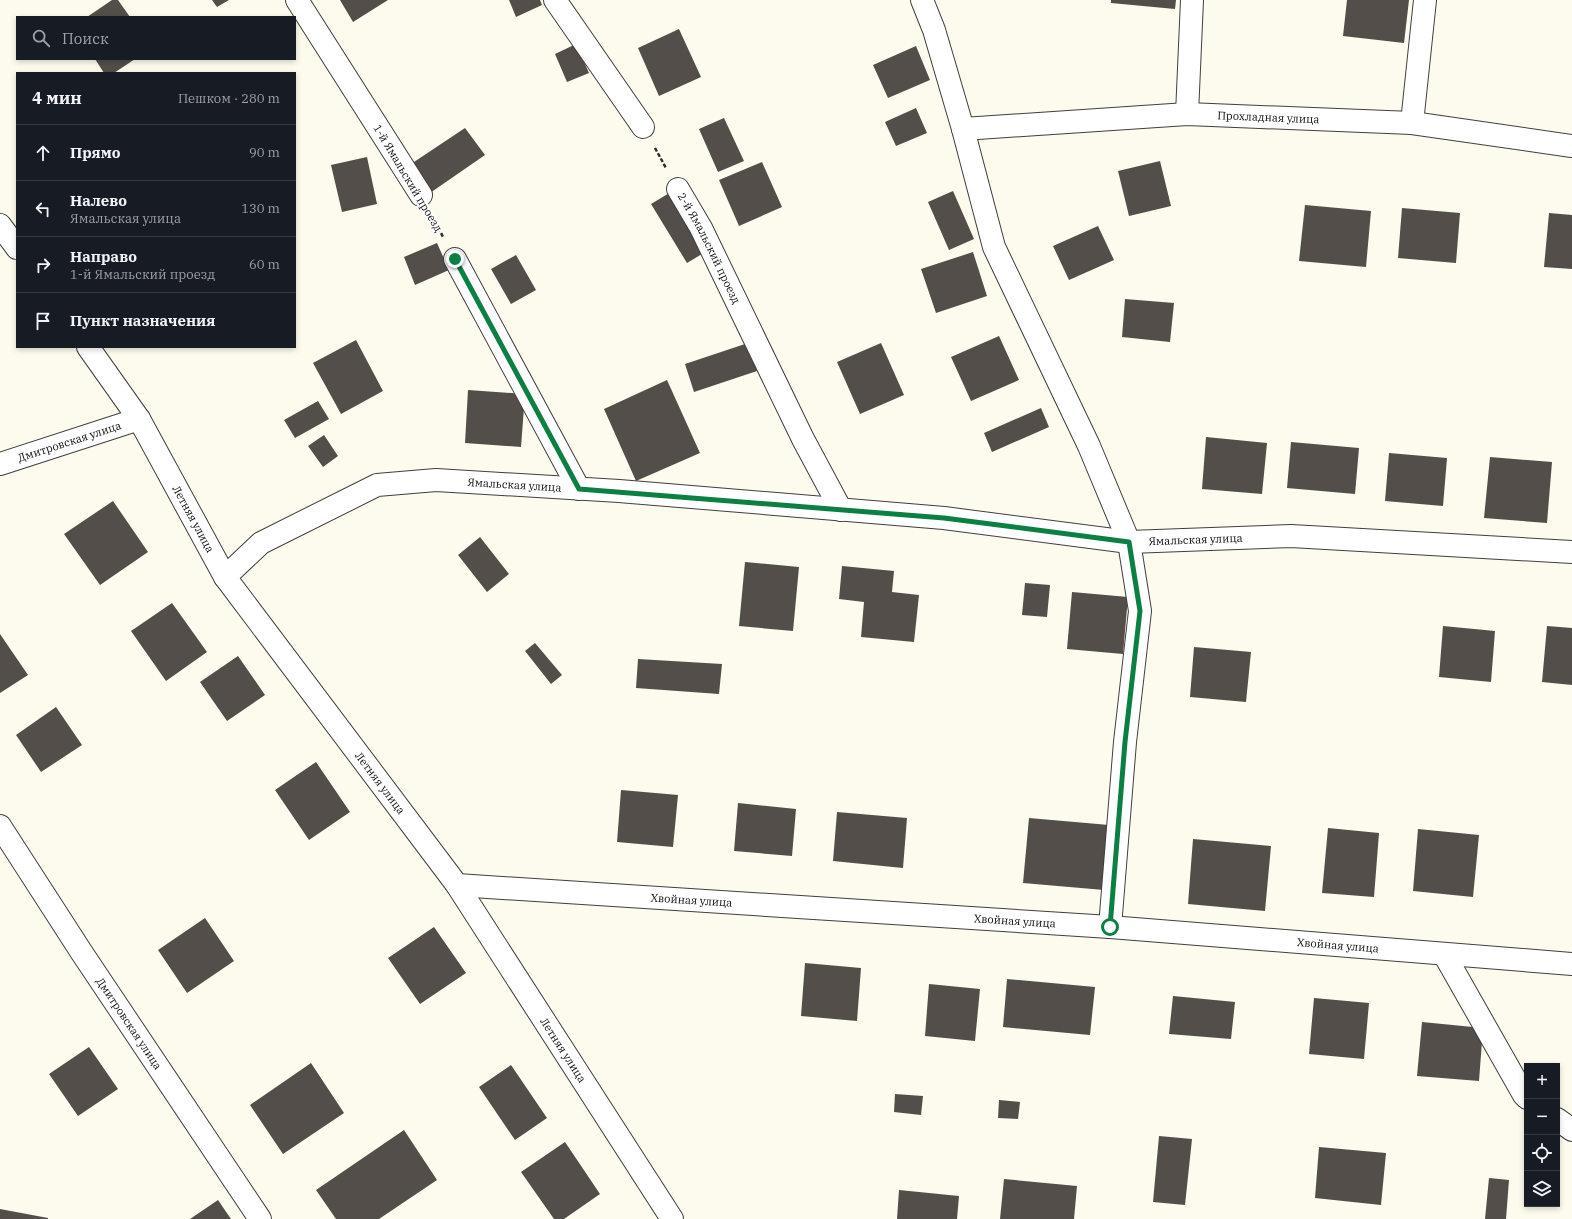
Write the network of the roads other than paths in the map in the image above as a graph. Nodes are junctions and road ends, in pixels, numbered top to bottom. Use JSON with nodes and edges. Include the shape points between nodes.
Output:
{"nodes":[{"id":1,"x":297,"y":0,"type":"edge"},
{"id":2,"x":555,"y":0,"type":"edge"},
{"id":3,"x":922,"y":0,"type":"edge"},
{"id":4,"x":1192,"y":0,"type":"edge"},
{"id":5,"x":1425,"y":0,"type":"edge"},
{"id":6,"x":1187,"y":114,"type":"junction"},
{"id":7,"x":1412,"y":123,"type":"junction"},
{"id":8,"x":642,"y":127,"type":"road end"},
{"id":9,"x":963,"y":129,"type":"junction"},
{"id":10,"x":1572,"y":146,"type":"edge"},
{"id":11,"x":678,"y":189,"type":"road end"},
{"id":12,"x":421,"y":195,"type":"road end"},
{"id":13,"x":0,"y":225,"type":"edge"},
{"id":14,"x":16,"y":247,"type":"edge"},
{"id":15,"x":455,"y":259,"type":"road end"},
{"id":16,"x":89,"y":348,"type":"edge"},
{"id":17,"x":139,"y":419,"type":"junction"},
{"id":18,"x":0,"y":464,"type":"edge"},
{"id":19,"x":579,"y":489,"type":"junction"},
{"id":20,"x":841,"y":510,"type":"junction"},
{"id":21,"x":1129,"y":542,"type":"junction"},
{"id":22,"x":1572,"y":552,"type":"edge"},
{"id":23,"x":225,"y":577,"type":"junction"},
{"id":24,"x":0,"y":826,"type":"edge"},
{"id":25,"x":457,"y":885,"type":"junction"},
{"id":26,"x":1110,"y":927,"type":"junction"},
{"id":27,"x":1444,"y":954,"type":"junction"},
{"id":28,"x":1572,"y":964,"type":"edge"},
{"id":29,"x":1524,"y":1096,"type":"edge"},
{"id":30,"x":1560,"y":1121,"type":"edge"},
{"id":31,"x":1572,"y":1130,"type":"edge"},
{"id":32,"x":260,"y":1219,"type":"edge"},
{"id":33,"x":672,"y":1219,"type":"edge"}],
"edges":[{"from":1,"to":12,"type":"street","name":"1-й Ямальский проезд"},
{"from":2,"to":8,"type":"street"},
{"from":3,"to":9,"type":"street","via":[[934,30]]},
{"from":4,"to":6,"type":"street"},
{"from":5,"to":7,"type":"street"},
{"from":6,"to":7,"type":"street","name":"Прохладная улица"},
{"from":6,"to":9,"type":"street","name":"Прохладная улица"},
{"from":7,"to":10,"type":"street","name":"Прохладная улица"},
{"from":9,"to":21,"type":"street","via":[[994,247],[1089,446]]},
{"from":11,"to":20,"type":"street","name":"2-й Ямальский проезд","via":[[701,228],[803,439]]},
{"from":13,"to":14,"type":"street"},
{"from":15,"to":19,"type":"street"},
{"from":16,"to":17,"type":"street","name":"Летняя улица"},
{"from":17,"to":18,"type":"street","name":"Дмитровская улица"},
{"from":17,"to":23,"type":"street","name":"Летняя улица"},
{"from":19,"to":20,"type":"street","name":"Ямальская улица"},
{"from":19,"to":23,"type":"street","name":"Ямальская улица","via":[[436,480],[377,485],[261,543]]},
{"from":20,"to":21,"type":"street","name":"Ямальская улица","via":[[944,518]]},
{"from":21,"to":22,"type":"street","name":"Ямальская улица","via":[[1291,536]]},
{"from":21,"to":26,"type":"street","via":[[1140,611],[1125,742]]},
{"from":23,"to":25,"type":"street","name":"Летняя улица"},
{"from":24,"to":32,"type":"street","name":"Дмитровская улица","via":[[82,954]]},
{"from":25,"to":26,"type":"street","name":"Хвойная улица"},
{"from":25,"to":33,"type":"street","name":"Летняя улица"},
{"from":26,"to":27,"type":"street","name":"Хвойная улица"},
{"from":27,"to":28,"type":"street","name":"Хвойная улица"},
{"from":27,"to":29,"type":"street"},
{"from":30,"to":31,"type":"street"}]}
